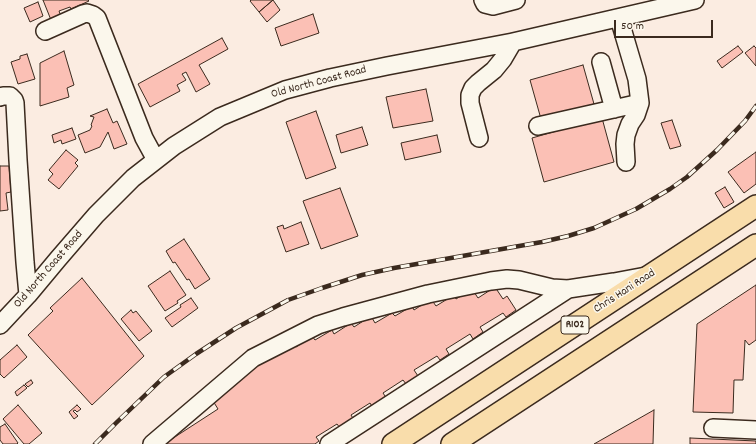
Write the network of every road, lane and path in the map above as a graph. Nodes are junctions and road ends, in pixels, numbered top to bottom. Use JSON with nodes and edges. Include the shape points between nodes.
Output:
{"nodes":[{"id":1,"x":483,"y":0,"type":"edge"},
{"id":2,"x":516,"y":0,"type":"edge"},
{"id":3,"x":695,"y":0,"type":"edge"},
{"id":4,"x":619,"y":18,"type":"junction"},
{"id":5,"x":45,"y":31,"type":"dead end"},
{"id":6,"x":513,"y":42,"type":"junction"},
{"id":7,"x":601,"y":62,"type":"dead end"},
{"id":8,"x":0,"y":97,"type":"edge"},
{"id":9,"x":640,"y":103,"type":"junction"},
{"id":10,"x":614,"y":109,"type":"junction"},
{"id":11,"x":538,"y":126,"type":"dead end"},
{"id":12,"x":479,"y":138,"type":"dead end"},
{"id":13,"x":156,"y":160,"type":"junction"},
{"id":14,"x":626,"y":162,"type":"dead end"},
{"id":15,"x":756,"y":206,"type":"edge"},
{"id":16,"x":756,"y":245,"type":"edge"},
{"id":17,"x":649,"y":276,"type":"junction"},
{"id":18,"x":568,"y":289,"type":"junction"},
{"id":19,"x":28,"y":295,"type":"junction"},
{"id":20,"x":3,"y":316,"type":"edge"},
{"id":21,"x":713,"y":428,"type":"dead end"},
{"id":22,"x":756,"y":430,"type":"edge"},
{"id":23,"x":152,"y":444,"type":"edge"},
{"id":24,"x":329,"y":444,"type":"edge"},
{"id":25,"x":393,"y":444,"type":"edge"},
{"id":26,"x":452,"y":444,"type":"edge"}],
"edges":[{"from":1,"to":2,"type":"street","via":[[485,4],[493,6]]},
{"from":3,"to":4,"type":"street","name":"Old North Coast Road"},
{"from":4,"to":6,"type":"street","name":"Old North Coast Road"},
{"from":4,"to":9,"type":"street","via":[[637,79]]},
{"from":5,"to":13,"type":"street","via":[[83,14],[87,13],[97,18],[144,138]]},
{"from":6,"to":12,"type":"street","via":[[503,59],[494,70],[478,82],[470,95]]},
{"from":6,"to":13,"type":"street","name":"Old North Coast Road","via":[[337,76],[285,90],[220,117]]},
{"from":7,"to":10,"type":"street"},
{"from":8,"to":19,"type":"street","via":[[10,96],[15,103]]},
{"from":9,"to":10,"type":"street"},
{"from":9,"to":14,"type":"street","via":[[626,135]]},
{"from":10,"to":11,"type":"street"},
{"from":13,"to":19,"type":"street","name":"Old North Coast Road","via":[[133,178],[96,215]]},
{"from":15,"to":17,"type":"main road","name":"Chris Hani Road","number":"R102"},
{"from":16,"to":26,"type":"main road","number":"R102"},
{"from":17,"to":18,"type":"street"},
{"from":17,"to":25,"type":"main road","name":"Chris Hani Road","number":"R102"},
{"from":18,"to":23,"type":"street","via":[[519,280],[491,281],[421,296],[318,325],[253,358]]},
{"from":18,"to":24,"type":"street"},
{"from":19,"to":20,"type":"street","name":"Old North Coast Road"},
{"from":21,"to":22,"type":"street"}]}
